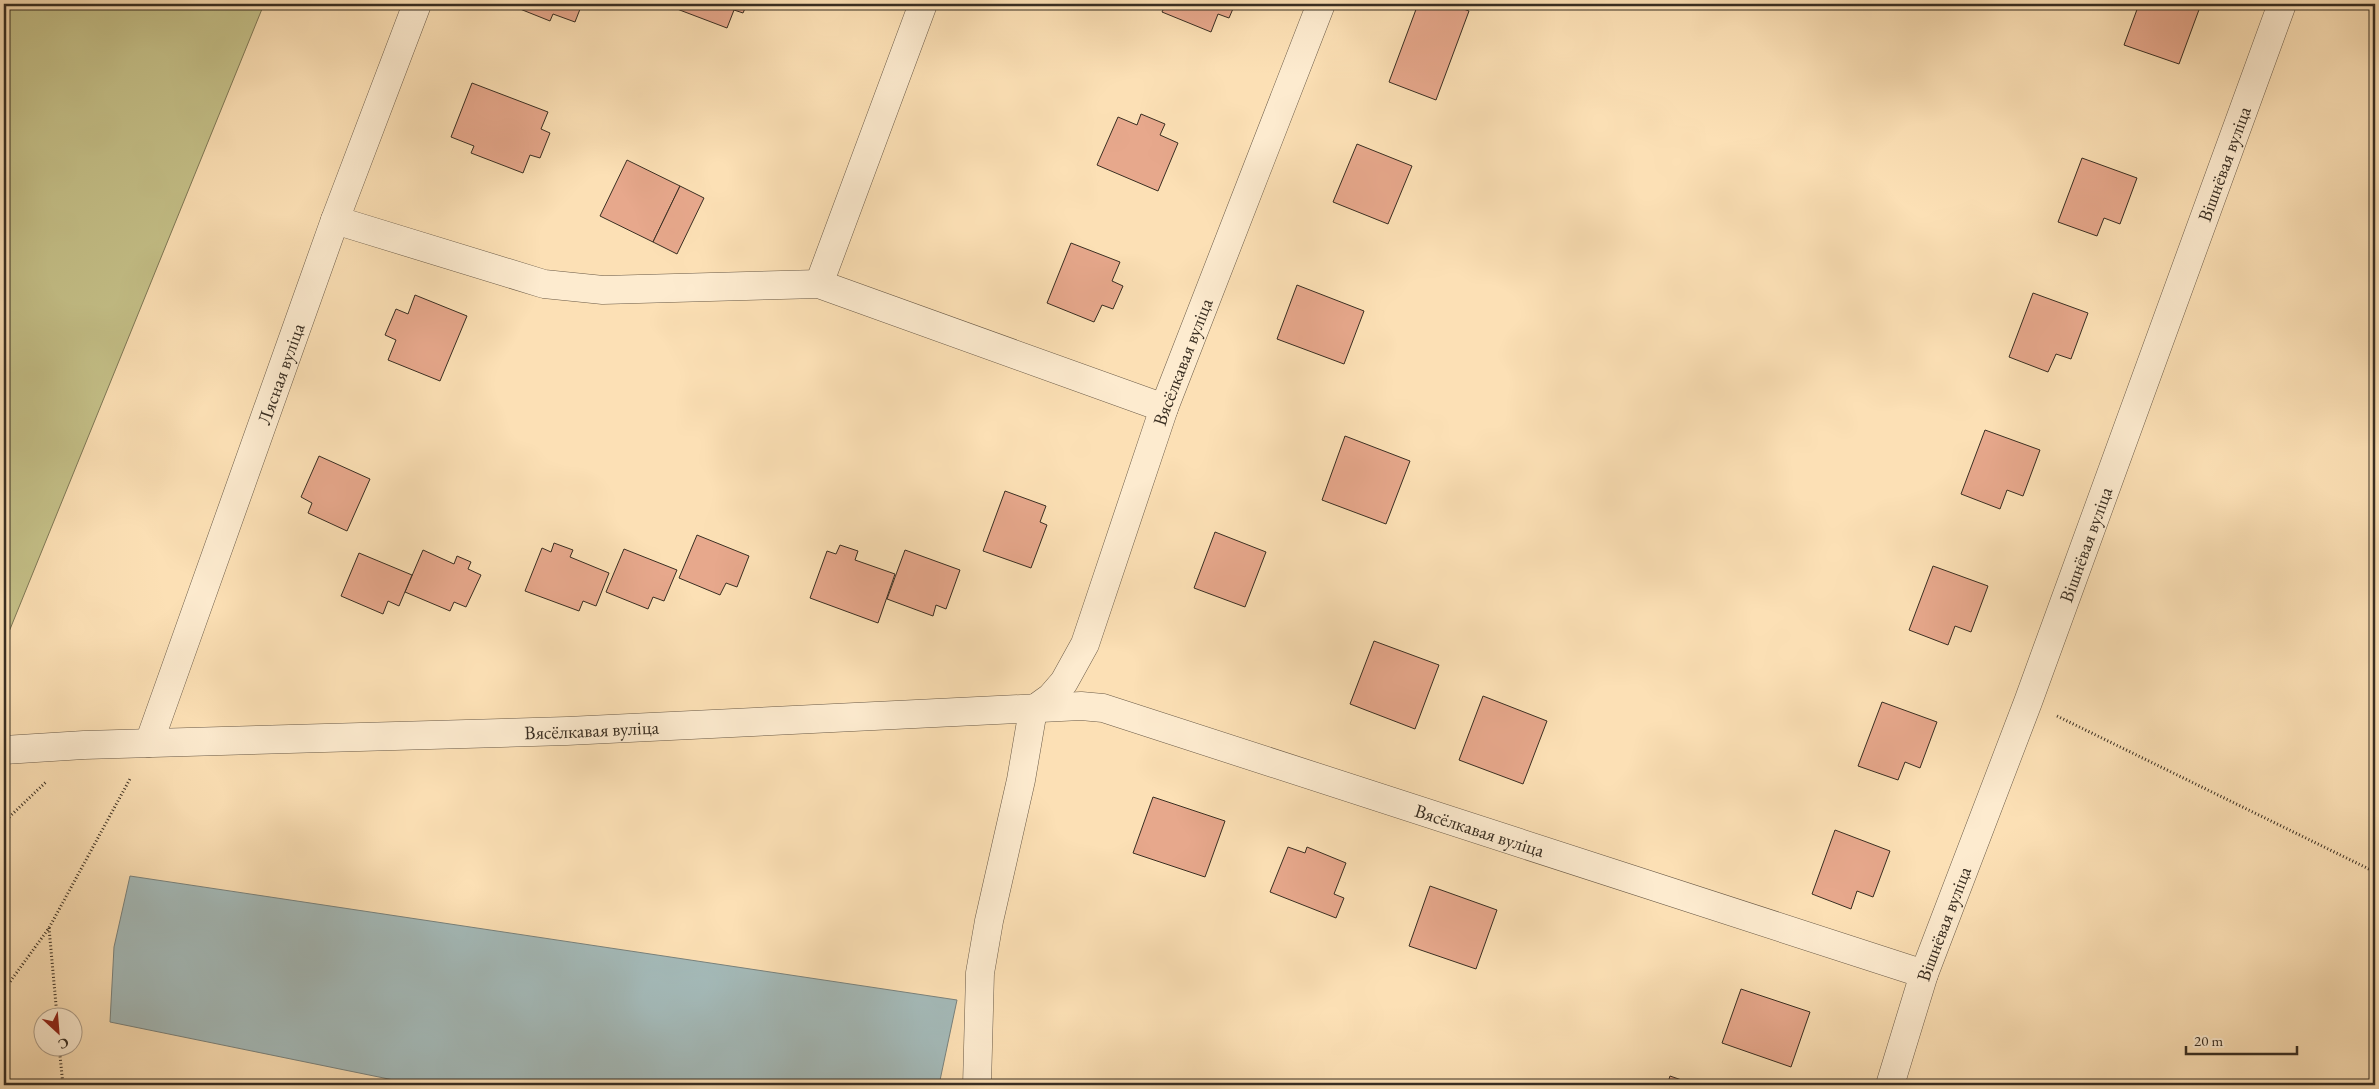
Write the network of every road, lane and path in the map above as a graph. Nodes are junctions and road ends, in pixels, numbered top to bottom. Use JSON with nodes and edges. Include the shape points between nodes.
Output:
{"nodes":[{"id":1,"x":417,"y":4,"type":"edge"},
{"id":2,"x":923,"y":4,"type":"edge"},
{"id":3,"x":1322,"y":4,"type":"edge"},
{"id":4,"x":2282,"y":4,"type":"edge"},
{"id":5,"x":335,"y":220,"type":"junction"},
{"id":6,"x":818,"y":284,"type":"junction"},
{"id":7,"x":1164,"y":408,"type":"junction"},
{"id":8,"x":2028,"y":702,"type":"junction"},
{"id":9,"x":1032,"y":710,"type":"junction"},
{"id":10,"x":149,"y":743,"type":"junction"},
{"id":11,"x":4,"y":750,"type":"edge"},
{"id":12,"x":2375,"y":872,"type":"edge"},
{"id":13,"x":49,"y":928,"type":"junction"},
{"id":14,"x":1924,"y":974,"type":"junction"},
{"id":15,"x":4,"y":990,"type":"edge"},
{"id":16,"x":56,"y":1006,"type":"edge"},
{"id":17,"x":60,"y":1056,"type":"edge"},
{"id":18,"x":62,"y":1085,"type":"edge"},
{"id":19,"x":977,"y":1085,"type":"edge"},
{"id":20,"x":1890,"y":1085,"type":"edge"}],
"edges":[{"from":1,"to":5,"type":"street","name":"Лясная вуліца"},
{"from":2,"to":6,"type":"street"},
{"from":3,"to":7,"type":"street","name":"Вясёлкавая вуліца"},
{"from":4,"to":8,"type":"street","name":"Вішнёвая вуліца"},
{"from":5,"to":6,"type":"street","via":[[544,284],[603,290]]},
{"from":5,"to":10,"type":"street","name":"Лясная вуліца"},
{"from":6,"to":7,"type":"street"},
{"from":7,"to":9,"type":"street","name":"Вясёлкавая вуліца","via":[[1085,644],[1064,682],[1051,697]]},
{"from":8,"to":12,"type":"path"},
{"from":8,"to":14,"type":"street","name":"Вішнёвая вуліца"},
{"from":9,"to":10,"type":"street","name":"Вясёлкавая вуліца","via":[[567,731]]},
{"from":9,"to":14,"type":"street","name":"Вясёлкавая вуліца","via":[[1081,706],[1126,714]]},
{"from":9,"to":19,"type":"street","via":[[1021,780],[980,973]]},
{"from":10,"to":11,"type":"street","name":"Вясёлкавая вуліца"},
{"from":10,"to":13,"type":"path"},
{"from":13,"to":15,"type":"path"},
{"from":13,"to":16,"type":"path"},
{"from":14,"to":20,"type":"street","name":"Вішнёвая вуліца"},
{"from":17,"to":18,"type":"path"}]}
